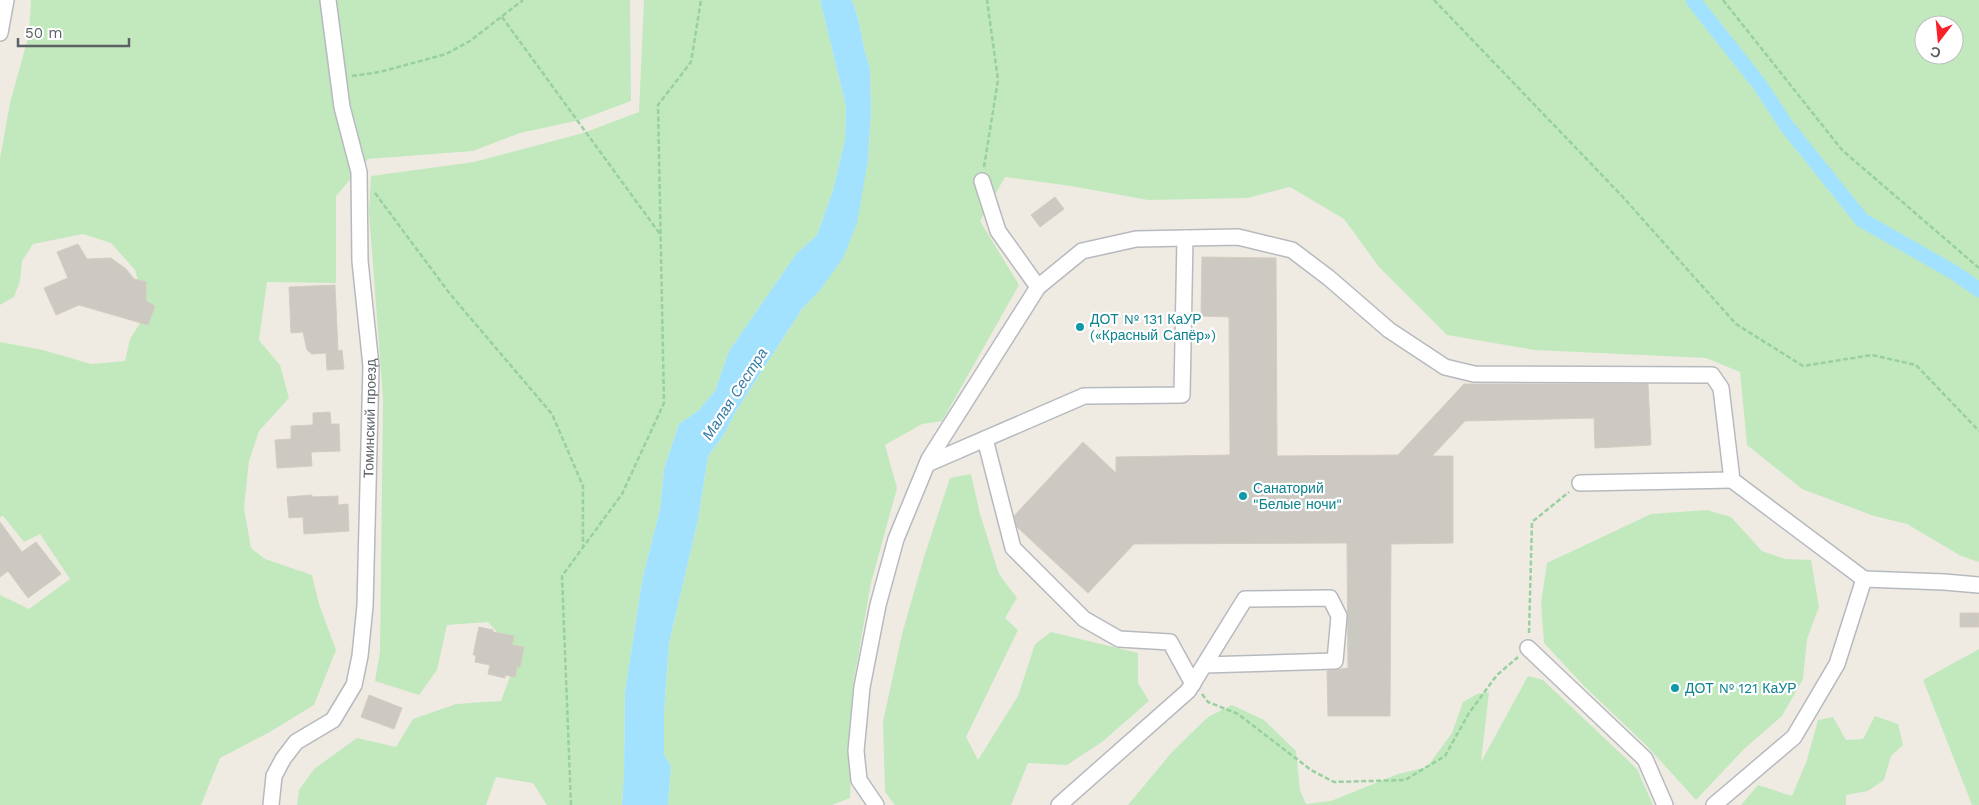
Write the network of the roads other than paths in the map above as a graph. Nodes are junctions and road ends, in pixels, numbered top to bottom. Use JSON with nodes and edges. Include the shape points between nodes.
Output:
{"nodes":[{"id":1,"x":6,"y":0,"type":"edge"},
{"id":2,"x":328,"y":0,"type":"edge"},
{"id":3,"x":0,"y":33,"type":"edge"},
{"id":4,"x":982,"y":181,"type":"road end"},
{"id":5,"x":1185,"y":238,"type":"junction"},
{"id":6,"x":1038,"y":287,"type":"junction"},
{"id":7,"x":985,"y":439,"type":"junction"},
{"id":8,"x":927,"y":464,"type":"junction"},
{"id":9,"x":1732,"y":480,"type":"junction"},
{"id":10,"x":1580,"y":482,"type":"road end"},
{"id":11,"x":1864,"y":579,"type":"junction"},
{"id":12,"x":1979,"y":585,"type":"edge"},
{"id":13,"x":1528,"y":648,"type":"road end"},
{"id":14,"x":1204,"y":665,"type":"junction"},
{"id":15,"x":1193,"y":684,"type":"junction"},
{"id":16,"x":271,"y":805,"type":"edge"},
{"id":17,"x":876,"y":805,"type":"edge"},
{"id":18,"x":1059,"y":805,"type":"edge"},
{"id":19,"x":1665,"y":805,"type":"edge"},
{"id":20,"x":1714,"y":805,"type":"edge"}],
"edges":[{"from":1,"to":3,"type":"lane"},
{"from":2,"to":16,"type":"lane","name":"Томинский проезд","via":[[342,107],[359,172],[360,260],[371,366],[365,606],[354,685],[333,720],[296,742],[283,759],[274,776]]},
{"from":4,"to":6,"type":"lane","via":[[998,231]]},
{"from":5,"to":6,"type":"lane","via":[[1136,239],[1082,251]]},
{"from":5,"to":7,"type":"lane","via":[[1182,395],[1084,396]]},
{"from":5,"to":9,"type":"lane","via":[[1238,237],[1292,250],[1389,330],[1445,367],[1474,374],[1712,375],[1721,388]]},
{"from":6,"to":8,"type":"lane"},
{"from":7,"to":8,"type":"lane"},
{"from":7,"to":15,"type":"lane","via":[[1013,548],[1084,619],[1119,639],[1170,642]]},
{"from":8,"to":17,"type":"lane","via":[[896,539],[878,605],[862,687],[856,750],[859,780]]},
{"from":9,"to":10,"type":"lane"},
{"from":9,"to":11,"type":"lane"},
{"from":11,"to":12,"type":"lane"},
{"from":11,"to":20,"type":"lane","via":[[1837,664],[1794,737]]},
{"from":13,"to":19,"type":"lane","via":[[1645,759]]},
{"from":14,"to":14,"type":"lane","via":[[1335,661],[1339,616],[1330,598],[1245,598]]},
{"from":14,"to":15,"type":"lane"},
{"from":15,"to":18,"type":"lane","via":[[1188,692]]}]}
